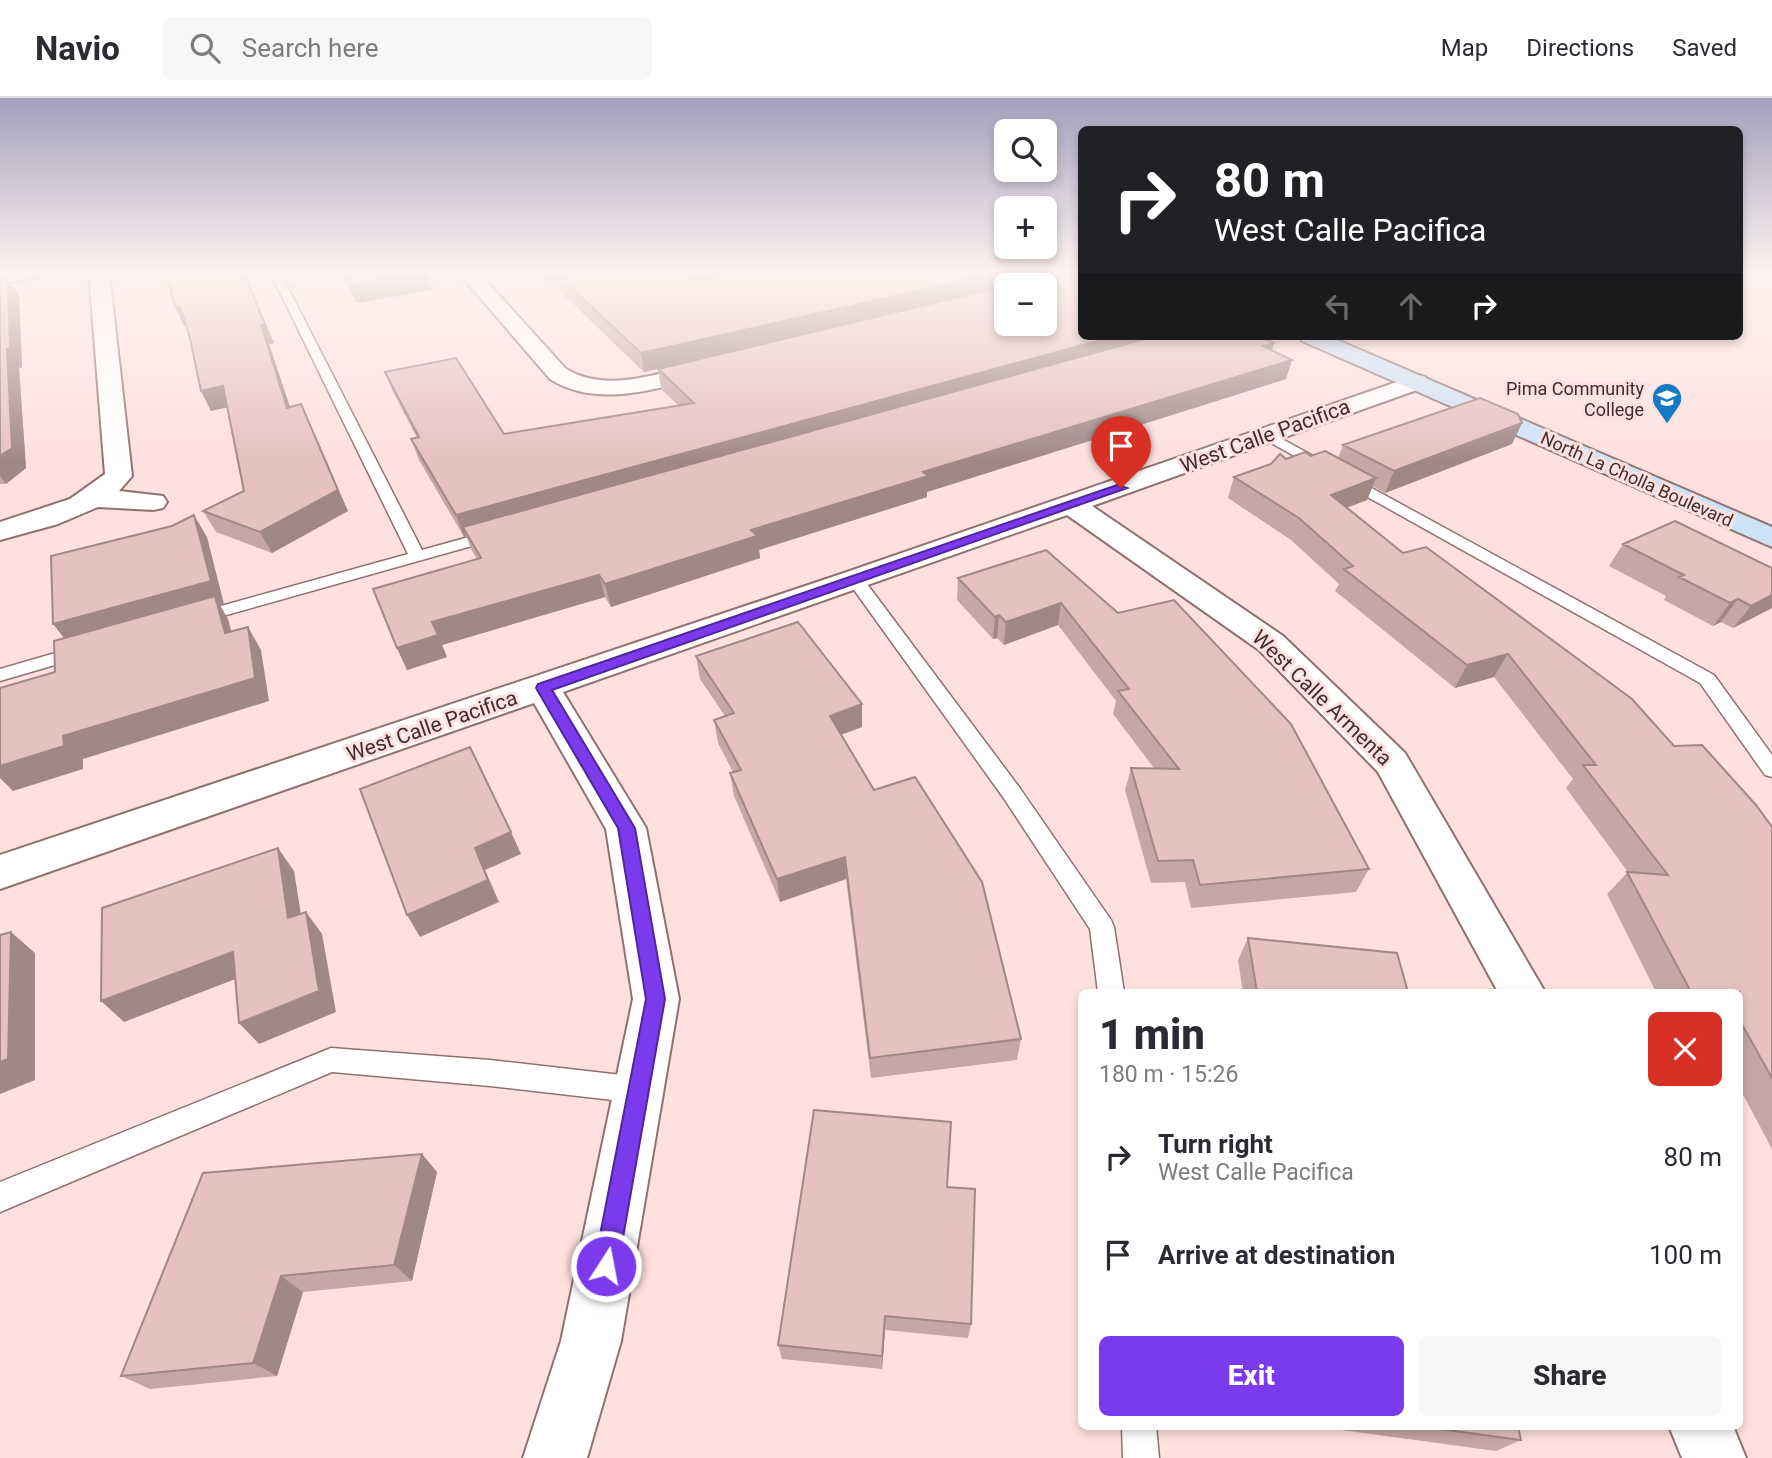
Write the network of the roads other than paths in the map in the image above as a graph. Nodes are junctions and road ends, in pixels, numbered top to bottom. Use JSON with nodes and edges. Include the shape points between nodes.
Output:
{"nodes":[{"id":1,"x":105,"y":335,"type":"edge"},
{"id":2,"x":307,"y":335,"type":"edge"},
{"id":3,"x":524,"y":335,"type":"edge"},
{"id":4,"x":1319,"y":340,"type":"edge"},
{"id":5,"x":735,"y":362,"type":"edge"},
{"id":6,"x":1418,"y":382,"type":"junction"},
{"id":7,"x":595,"y":388,"type":"junction"},
{"id":8,"x":572,"y":408,"type":"dead end"},
{"id":9,"x":1269,"y":436,"type":"junction"},
{"id":10,"x":93,"y":498,"type":"junction"},
{"id":11,"x":153,"y":502,"type":"dead end"},
{"id":12,"x":1072,"y":505,"type":"junction"},
{"id":13,"x":509,"y":530,"type":"edge"},
{"id":14,"x":0,"y":531,"type":"edge"},
{"id":15,"x":1772,"y":538,"type":"edge"},
{"id":16,"x":417,"y":556,"type":"junction"},
{"id":17,"x":855,"y":580,"type":"junction"},
{"id":18,"x":183,"y":622,"type":"edge"},
{"id":19,"x":92,"y":648,"type":"edge"},
{"id":20,"x":0,"y":675,"type":"edge"},
{"id":21,"x":543,"y":688,"type":"junction"},
{"id":22,"x":1772,"y":771,"type":"edge"},
{"id":23,"x":0,"y":873,"type":"edge"},
{"id":24,"x":1111,"y":989,"type":"edge"},
{"id":25,"x":1520,"y":989,"type":"edge"},
{"id":26,"x":639,"y":1090,"type":"junction"},
{"id":27,"x":0,"y":1197,"type":"edge"},
{"id":28,"x":1139,"y":1430,"type":"edge"},
{"id":29,"x":1703,"y":1430,"type":"edge"},
{"id":30,"x":555,"y":1458,"type":"edge"},
{"id":31,"x":1141,"y":1458,"type":"edge"},
{"id":32,"x":1714,"y":1458,"type":"edge"}],
"edges":[{"from":1,"to":10,"type":"street","via":[[119,476]]},
{"from":2,"to":16,"type":"lane"},
{"from":3,"to":7,"type":"street","via":[[564,380]]},
{"from":4,"to":6,"type":"street","name":"North La Cholla Boulevard"},
{"from":5,"to":7,"type":"street","via":[[653,381]]},
{"from":6,"to":9,"type":"street","name":"West Calle Pacifica"},
{"from":6,"to":15,"type":"street","name":"North La Cholla Boulevard"},
{"from":7,"to":8,"type":"street"},
{"from":9,"to":12,"type":"street","name":"West Calle Pacifica"},
{"from":9,"to":22,"type":"lane","via":[[1707,679]]},
{"from":10,"to":11,"type":"street"},
{"from":10,"to":14,"type":"street"},
{"from":12,"to":17,"type":"street","name":"West Calle Pacifica"},
{"from":12,"to":25,"type":"street","name":"West Calle Armenta","via":[[1271,643],[1392,763]]},
{"from":13,"to":16,"type":"lane"},
{"from":16,"to":18,"type":"lane"},
{"from":17,"to":21,"type":"street","name":"West Calle Pacifica"},
{"from":17,"to":24,"type":"lane","via":[[1012,792],[1102,927]]},
{"from":19,"to":20,"type":"lane"},
{"from":21,"to":23,"type":"street","name":"West Calle Pacifica"},
{"from":21,"to":26,"type":"street","via":[[626,828],[656,999]]},
{"from":26,"to":27,"type":"lane","via":[[331,1060]]},
{"from":26,"to":30,"type":"street","via":[[591,1341]]},
{"from":28,"to":31,"type":"lane"},
{"from":29,"to":32,"type":"street"}]}
